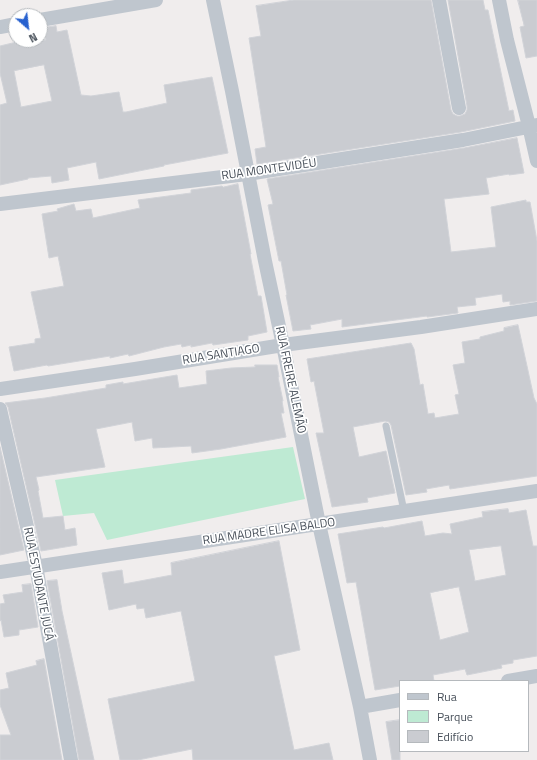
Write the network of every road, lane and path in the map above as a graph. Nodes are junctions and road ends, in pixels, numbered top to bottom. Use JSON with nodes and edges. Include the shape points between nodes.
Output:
{"nodes":[{"id":1,"x":156,"y":0,"type":"edge"},
{"id":2,"x":213,"y":0,"type":"edge"},
{"id":3,"x":439,"y":0,"type":"edge"},
{"id":4,"x":499,"y":0,"type":"edge"},
{"id":5,"x":48,"y":19,"type":"edge"},
{"id":6,"x":459,"y":108,"type":"dead end"},
{"id":7,"x":533,"y":126,"type":"edge"},
{"id":8,"x":537,"y":161,"type":"edge"},
{"id":9,"x":247,"y":174,"type":"junction"},
{"id":10,"x":0,"y":204,"type":"edge"},
{"id":11,"x":537,"y":309,"type":"edge"},
{"id":12,"x":283,"y":345,"type":"junction"},
{"id":13,"x":0,"y":389,"type":"edge"},
{"id":14,"x":0,"y":409,"type":"edge"},
{"id":15,"x":386,"y":426,"type":"dead end"},
{"id":16,"x":537,"y":491,"type":"edge"},
{"id":17,"x":404,"y":511,"type":"junction"},
{"id":18,"x":319,"y":524,"type":"junction"},
{"id":19,"x":36,"y":566,"type":"junction"},
{"id":20,"x":0,"y":572,"type":"edge"},
{"id":21,"x":537,"y":676,"type":"edge"},
{"id":22,"x":514,"y":680,"type":"edge"},
{"id":23,"x":399,"y":700,"type":"edge"},
{"id":24,"x":360,"y":707,"type":"junction"},
{"id":25,"x":71,"y":760,"type":"edge"},
{"id":26,"x":370,"y":760,"type":"edge"}],
"edges":[{"from":1,"to":5,"type":"street"},
{"from":2,"to":9,"type":"street","name":"RUA FREIRE ALEMÃO"},
{"from":3,"to":6,"type":"street"},
{"from":4,"to":7,"type":"street","via":[[507,40]]},
{"from":7,"to":8,"type":"street"},
{"from":7,"to":9,"type":"street","name":"RUA MONTEVIDÉU","via":[[463,140]]},
{"from":9,"to":10,"type":"street","name":"RUA MONTEVIDÉU"},
{"from":9,"to":12,"type":"street","name":"RUA FREIRE ALEMÃO"},
{"from":11,"to":12,"type":"street","name":"RUA SANTIAGO"},
{"from":12,"to":13,"type":"street","name":"RUA SANTIAGO"},
{"from":12,"to":18,"type":"street","name":"RUA FREIRE ALEMÃO"},
{"from":14,"to":19,"type":"street","name":"RUA ESTUDANTE JUCÁ"},
{"from":15,"to":17,"type":"lane"},
{"from":16,"to":17,"type":"street","name":"RUA MADRE ELISA BALDO"},
{"from":17,"to":18,"type":"street","name":"RUA MADRE ELISA BALDO"},
{"from":18,"to":19,"type":"street","name":"RUA MADRE ELISA BALDO"},
{"from":18,"to":24,"type":"street","name":"RUA FREIRE ALEMÃO"},
{"from":19,"to":20,"type":"street","name":"RUA MADRE ELISA BALDO"},
{"from":19,"to":25,"type":"street","name":"RUA ESTUDANTE JUCÁ"},
{"from":21,"to":22,"type":"street"},
{"from":23,"to":24,"type":"street"},
{"from":24,"to":26,"type":"street","name":"RUA FREIRE ALEMÃO"}]}
